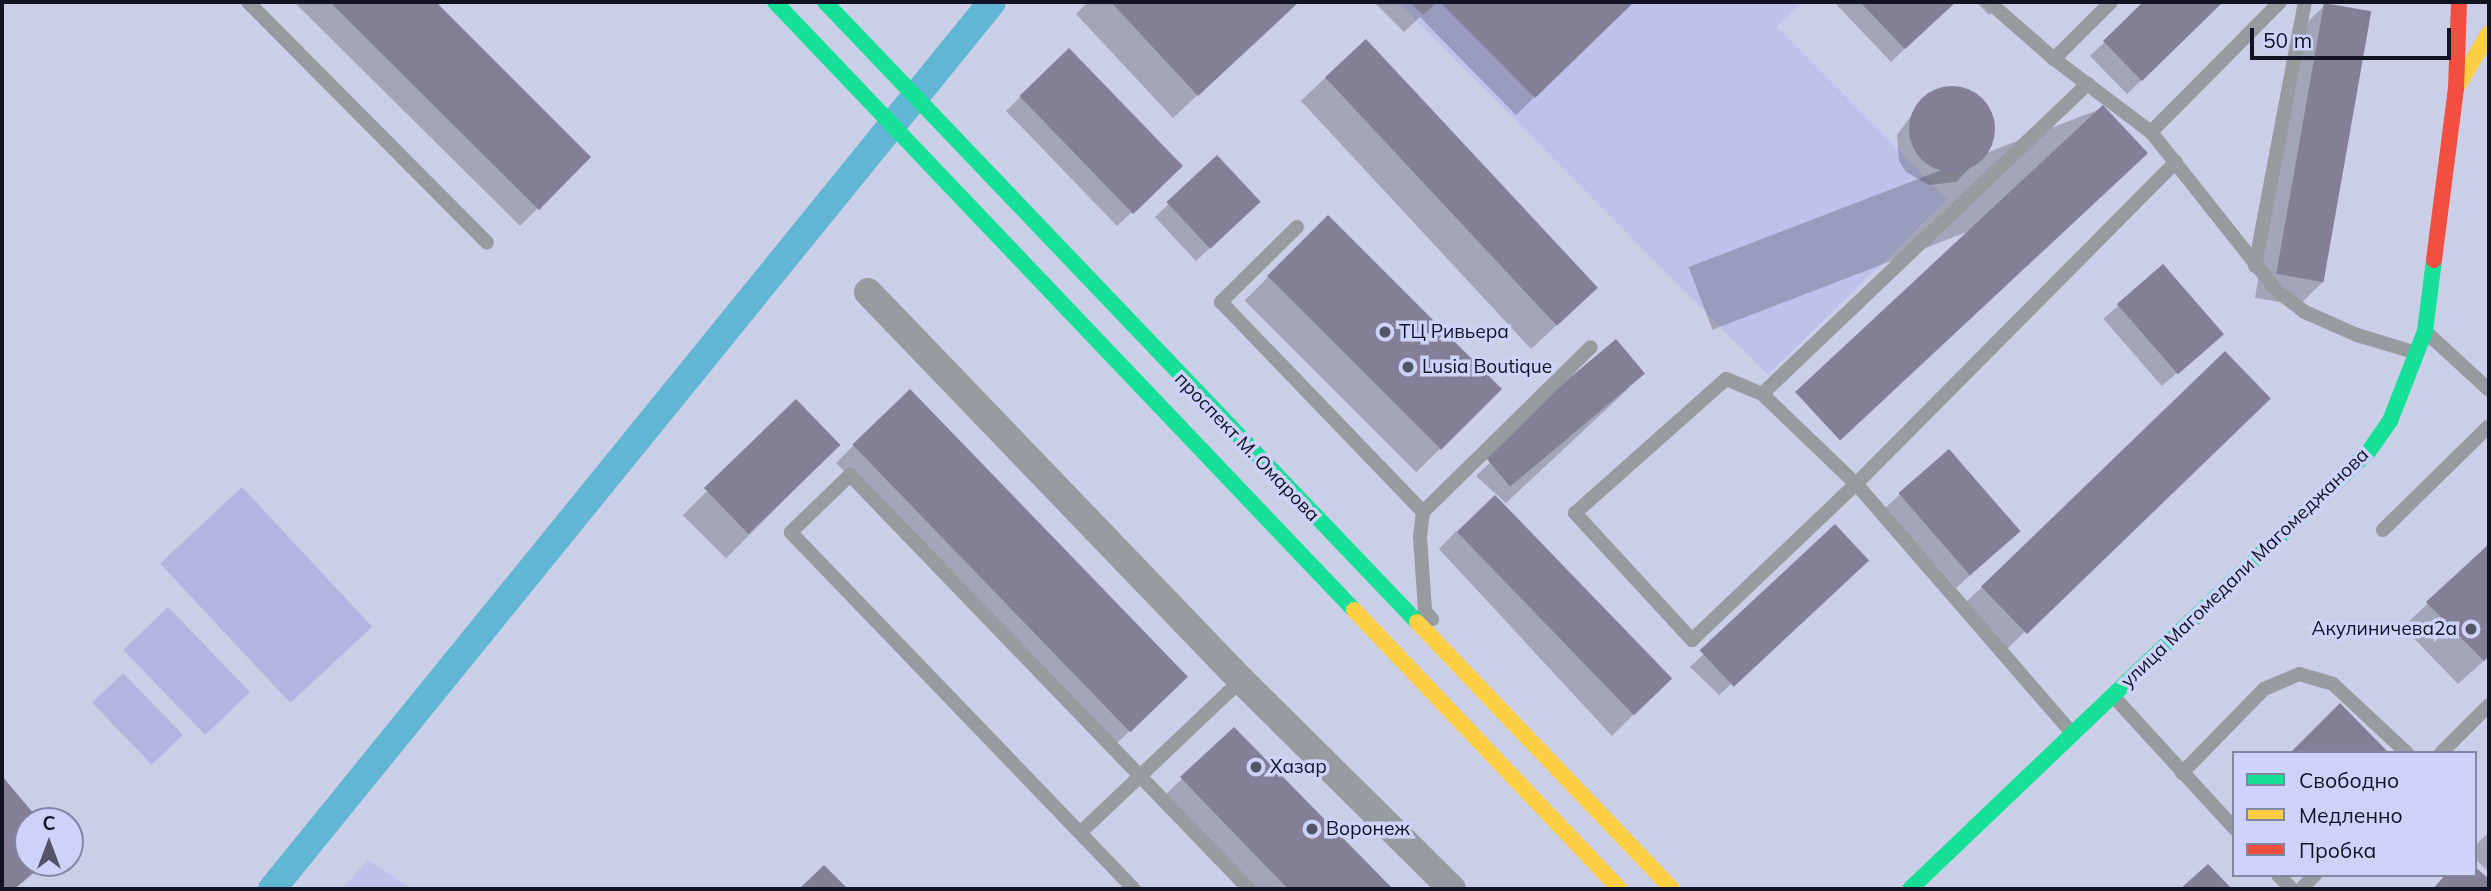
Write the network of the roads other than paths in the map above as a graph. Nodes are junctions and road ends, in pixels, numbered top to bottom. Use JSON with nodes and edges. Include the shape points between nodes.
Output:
{"nodes":[{"id":1,"x":248,"y":2,"type":"edge"},
{"id":2,"x":775,"y":2,"type":"edge"},
{"id":3,"x":825,"y":2,"type":"edge"},
{"id":4,"x":1989,"y":2,"type":"edge"},
{"id":5,"x":2111,"y":2,"type":"edge"},
{"id":6,"x":2280,"y":2,"type":"edge"},
{"id":7,"x":2305,"y":2,"type":"edge"},
{"id":8,"x":2459,"y":2,"type":"edge"},
{"id":9,"x":2489,"y":33,"type":"edge"},
{"id":10,"x":2054,"y":59,"type":"junction"},
{"id":11,"x":2088,"y":84,"type":"junction"},
{"id":12,"x":2456,"y":89,"type":"junction"},
{"id":13,"x":2151,"y":132,"type":"junction"},
{"id":14,"x":2176,"y":162,"type":"junction"},
{"id":15,"x":1297,"y":227,"type":"dead end"},
{"id":16,"x":486,"y":243,"type":"dead end"},
{"id":17,"x":2255,"y":267,"type":"junction"},
{"id":18,"x":869,"y":292,"type":"dead end"},
{"id":19,"x":2425,"y":331,"type":"junction"},
{"id":20,"x":1591,"y":346,"type":"dead end"},
{"id":21,"x":2418,"y":353,"type":"junction"},
{"id":22,"x":2489,"y":390,"type":"edge"},
{"id":23,"x":1762,"y":394,"type":"junction"},
{"id":24,"x":2487,"y":433,"type":"edge"},
{"id":25,"x":1856,"y":484,"type":"junction"},
{"id":26,"x":1423,"y":512,"type":"junction"},
{"id":27,"x":2383,"y":530,"type":"dead end"},
{"id":28,"x":1241,"y":680,"type":"junction"},
{"id":29,"x":2113,"y":696,"type":"junction"},
{"id":30,"x":2489,"y":705,"type":"edge"},
{"id":31,"x":1520,"y":734,"type":"junction"},
{"id":32,"x":2073,"y":734,"type":"junction"},
{"id":33,"x":2405,"y":751,"type":"edge"},
{"id":34,"x":2443,"y":751,"type":"edge"},
{"id":35,"x":2182,"y":773,"type":"junction"},
{"id":36,"x":1141,"y":778,"type":"junction"},
{"id":37,"x":2232,"y":826,"type":"edge"},
{"id":38,"x":1080,"y":833,"type":"junction"},
{"id":39,"x":1134,"y":889,"type":"edge"},
{"id":40,"x":1249,"y":889,"type":"edge"},
{"id":41,"x":1452,"y":889,"type":"edge"},
{"id":42,"x":1620,"y":889,"type":"edge"},
{"id":43,"x":1672,"y":889,"type":"edge"},
{"id":44,"x":1910,"y":889,"type":"edge"}],
"edges":[{"from":1,"to":16,"type":"lane"},
{"from":2,"to":42,"type":"main road","name":"проспект М. Омарова"},
{"from":3,"to":31,"type":"main road","name":"проспект М. Омарова"},
{"from":4,"to":10,"type":"lane"},
{"from":5,"to":10,"type":"lane"},
{"from":6,"to":13,"type":"lane"},
{"from":7,"to":17,"type":"lane"},
{"from":8,"to":12,"type":"main road","name":"улица Магомедали Магомеджанова"},
{"from":9,"to":12,"type":"main road","name":"улица Магомедали Магомеджанова"},
{"from":10,"to":11,"type":"lane"},
{"from":11,"to":13,"type":"lane"},
{"from":11,"to":23,"type":"lane"},
{"from":12,"to":19,"type":"main road","name":"улица Магомедали Магомеджанова"},
{"from":13,"to":14,"type":"lane"},
{"from":14,"to":17,"type":"lane"},
{"from":14,"to":25,"type":"lane"},
{"from":15,"to":26,"type":"lane","via":[[1221,302]]},
{"from":17,"to":21,"type":"lane","via":[[2305,312],[2357,335]]},
{"from":18,"to":28,"type":"street"},
{"from":19,"to":21,"type":"main road","name":"улица Магомедали Магомеджанова"},
{"from":19,"to":22,"type":"lane"},
{"from":20,"to":26,"type":"lane"},
{"from":21,"to":29,"type":"main road","name":"улица Магомедали Магомеджанова","via":[[2390,421],[2369,451]]},
{"from":23,"to":25,"type":"lane"},
{"from":23,"to":25,"type":"lane","via":[[1727,379],[1575,513],[1692,640]]},
{"from":24,"to":27,"type":"lane"},
{"from":25,"to":32,"type":"lane"},
{"from":26,"to":31,"type":"lane","via":[[1420,537],[1425,611]]},
{"from":28,"to":36,"type":"lane"},
{"from":28,"to":41,"type":"street"},
{"from":29,"to":32,"type":"main road","name":"улица Магомедали Магомеджанова"},
{"from":29,"to":35,"type":"lane"},
{"from":30,"to":34,"type":"lane"},
{"from":31,"to":43,"type":"main road","name":"проспект М. Омарова"},
{"from":32,"to":44,"type":"main road","name":"улица Магомедали Магомеджанова"},
{"from":33,"to":35,"type":"lane","via":[[2333,684],[2299,674],[2264,689]]},
{"from":35,"to":37,"type":"lane"},
{"from":36,"to":38,"type":"lane"},
{"from":36,"to":38,"type":"lane","via":[[850,475],[791,532]]},
{"from":36,"to":40,"type":"lane"},
{"from":38,"to":39,"type":"lane"}]}
